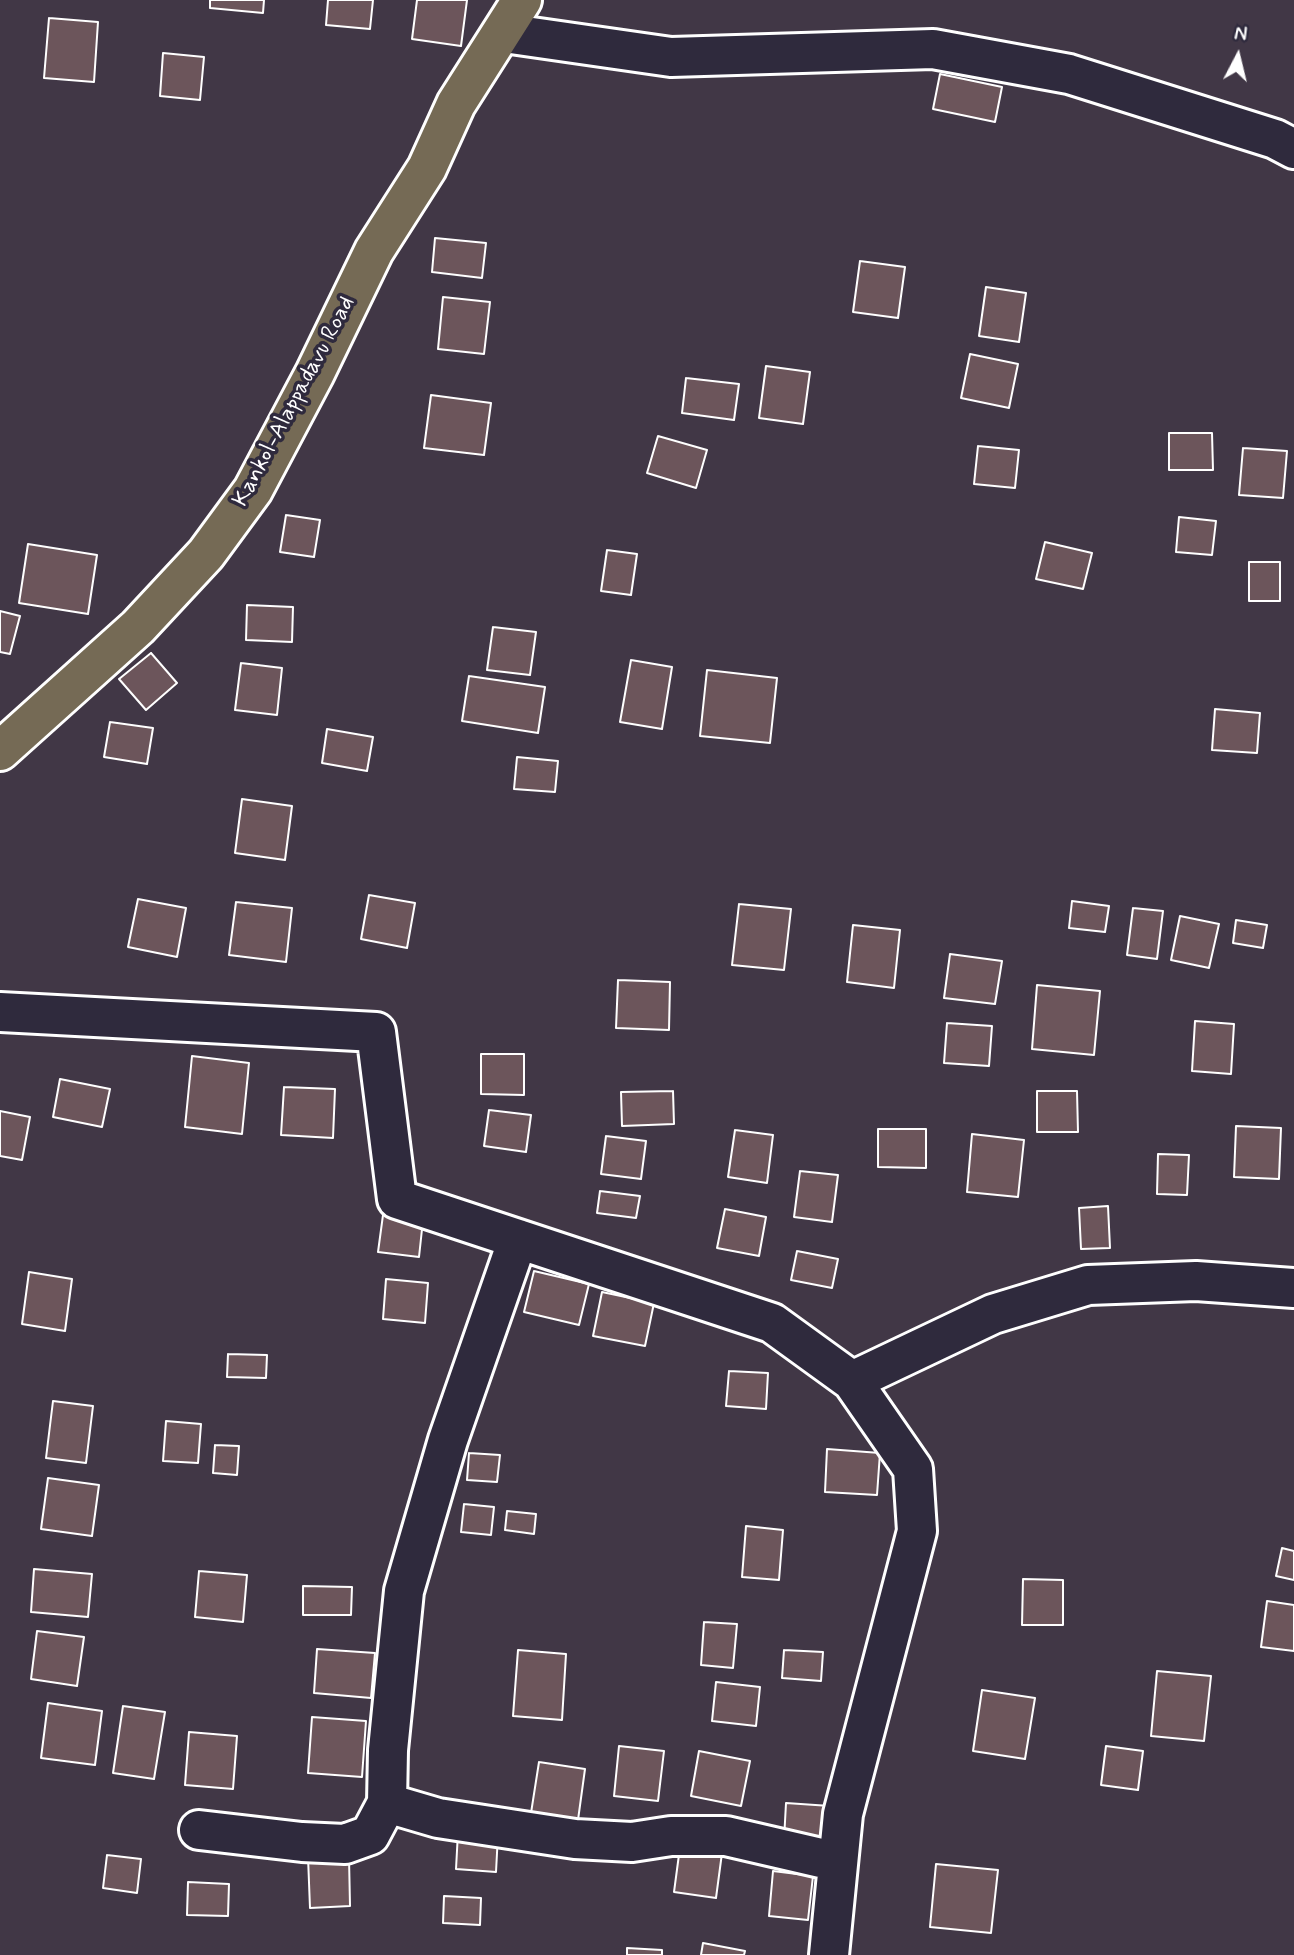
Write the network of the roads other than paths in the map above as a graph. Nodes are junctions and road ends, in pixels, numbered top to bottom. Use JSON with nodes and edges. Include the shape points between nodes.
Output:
{"nodes":[{"id":1,"x":522,"y":0,"type":"edge"},
{"id":2,"x":504,"y":33,"type":"junction"},
{"id":3,"x":1294,"y":149,"type":"edge"},
{"id":4,"x":0,"y":751,"type":"edge"},
{"id":5,"x":0,"y":1012,"type":"edge"},
{"id":6,"x":518,"y":1239,"type":"junction"},
{"id":7,"x":1294,"y":1288,"type":"edge"},
{"id":8,"x":852,"y":1381,"type":"junction"},
{"id":9,"x":387,"y":1803,"type":"junction"},
{"id":10,"x":199,"y":1830,"type":"dead end"},
{"id":11,"x":838,"y":1862,"type":"junction"},
{"id":12,"x":829,"y":1955,"type":"edge"}],
"edges":[{"from":1,"to":2,"type":"main road","name":"Kankol-Alappadavu Road"},
{"from":2,"to":3,"type":"street","via":[[671,57],[933,49],[1069,74]]},
{"from":2,"to":4,"type":"main road","name":"Kankol-Alappadavu Road","via":[[456,104],[427,168],[374,251],[253,490],[206,554],[138,626]]},
{"from":5,"to":6,"type":"street","via":[[376,1032],[397,1199]]},
{"from":6,"to":8,"type":"street","via":[[772,1323]]},
{"from":6,"to":9,"type":"street","via":[[449,1440],[404,1591]]},
{"from":7,"to":8,"type":"street","via":[[1196,1281],[1088,1284],[993,1314]]},
{"from":8,"to":11,"type":"street","via":[[914,1469],[917,1531],[843,1814]]},
{"from":9,"to":10,"type":"street","via":[[370,1835],[345,1844]]},
{"from":9,"to":11,"type":"street","via":[[438,1818],[575,1839],[632,1842],[671,1836],[726,1836]]},
{"from":11,"to":12,"type":"street"}]}
